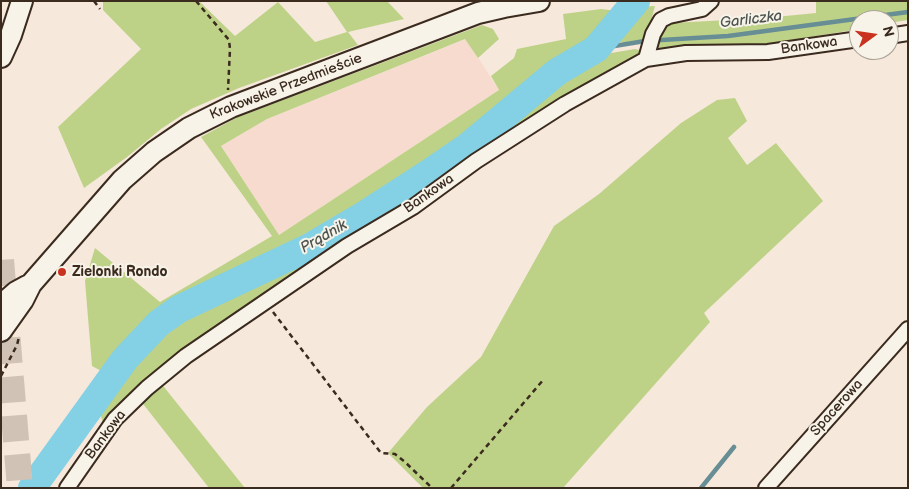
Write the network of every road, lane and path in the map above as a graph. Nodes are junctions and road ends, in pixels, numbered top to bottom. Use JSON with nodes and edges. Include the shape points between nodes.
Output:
{"nodes":[{"id":1,"x":22,"y":1,"type":"edge"},
{"id":2,"x":94,"y":1,"type":"edge"},
{"id":3,"x":196,"y":1,"type":"edge"},
{"id":4,"x":539,"y":1,"type":"edge"},
{"id":5,"x":711,"y":1,"type":"edge"},
{"id":6,"x":503,"y":4,"type":"edge"},
{"id":7,"x":473,"y":7,"type":"edge"},
{"id":8,"x":100,"y":9,"type":"dead end"},
{"id":9,"x":849,"y":40,"type":"edge"},
{"id":10,"x":1,"y":57,"type":"edge"},
{"id":11,"x":646,"y":60,"type":"junction"},
{"id":12,"x":231,"y":107,"type":"junction"},
{"id":13,"x":31,"y":284,"type":"junction"},
{"id":14,"x":266,"y":302,"type":"junction"},
{"id":15,"x":1,"y":305,"type":"edge"},
{"id":16,"x":908,"y":330,"type":"edge"},
{"id":17,"x":10,"y":331,"type":"edge"},
{"id":18,"x":1,"y":376,"type":"edge"},
{"id":19,"x":544,"y":379,"type":"dead end"},
{"id":20,"x":67,"y":488,"type":"edge"},
{"id":21,"x":432,"y":488,"type":"edge"},
{"id":22,"x":451,"y":488,"type":"edge"},
{"id":23,"x":766,"y":488,"type":"edge"}],
"edges":[{"from":1,"to":10,"type":"main road"},
{"from":2,"to":8,"type":"path"},
{"from":3,"to":12,"type":"path","via":[[229,40],[227,86]]},
{"from":4,"to":6,"type":"main road","name":"Krakowskie Przedmieście"},
{"from":5,"to":11,"type":"street","via":[[702,9],[661,20],[652,34]]},
{"from":6,"to":7,"type":"main road","name":"Krakowskie Przedmieście"},
{"from":7,"to":12,"type":"main road","name":"Krakowskie Przedmieście"},
{"from":9,"to":11,"type":"street","name":"Bankowa","via":[[768,52],[686,53]]},
{"from":11,"to":14,"type":"street","name":"Bankowa","via":[[552,112]]},
{"from":12,"to":13,"type":"main road","name":"Krakowskie Przedmieście","via":[[170,140],[128,175]]},
{"from":13,"to":15,"type":"main road","name":"Krakowskie Przedmieście"},
{"from":13,"to":17,"type":"main road","name":"Krakowskie Przedmieście"},
{"from":14,"to":20,"type":"street","name":"Bankowa","via":[[186,356],[147,388],[116,419]]},
{"from":14,"to":21,"type":"path","via":[[381,453],[395,454]]},
{"from":16,"to":23,"type":"street","name":"Spacerowa"},
{"from":17,"to":18,"type":"path","via":[[19,341]]},
{"from":19,"to":22,"type":"path"}]}
